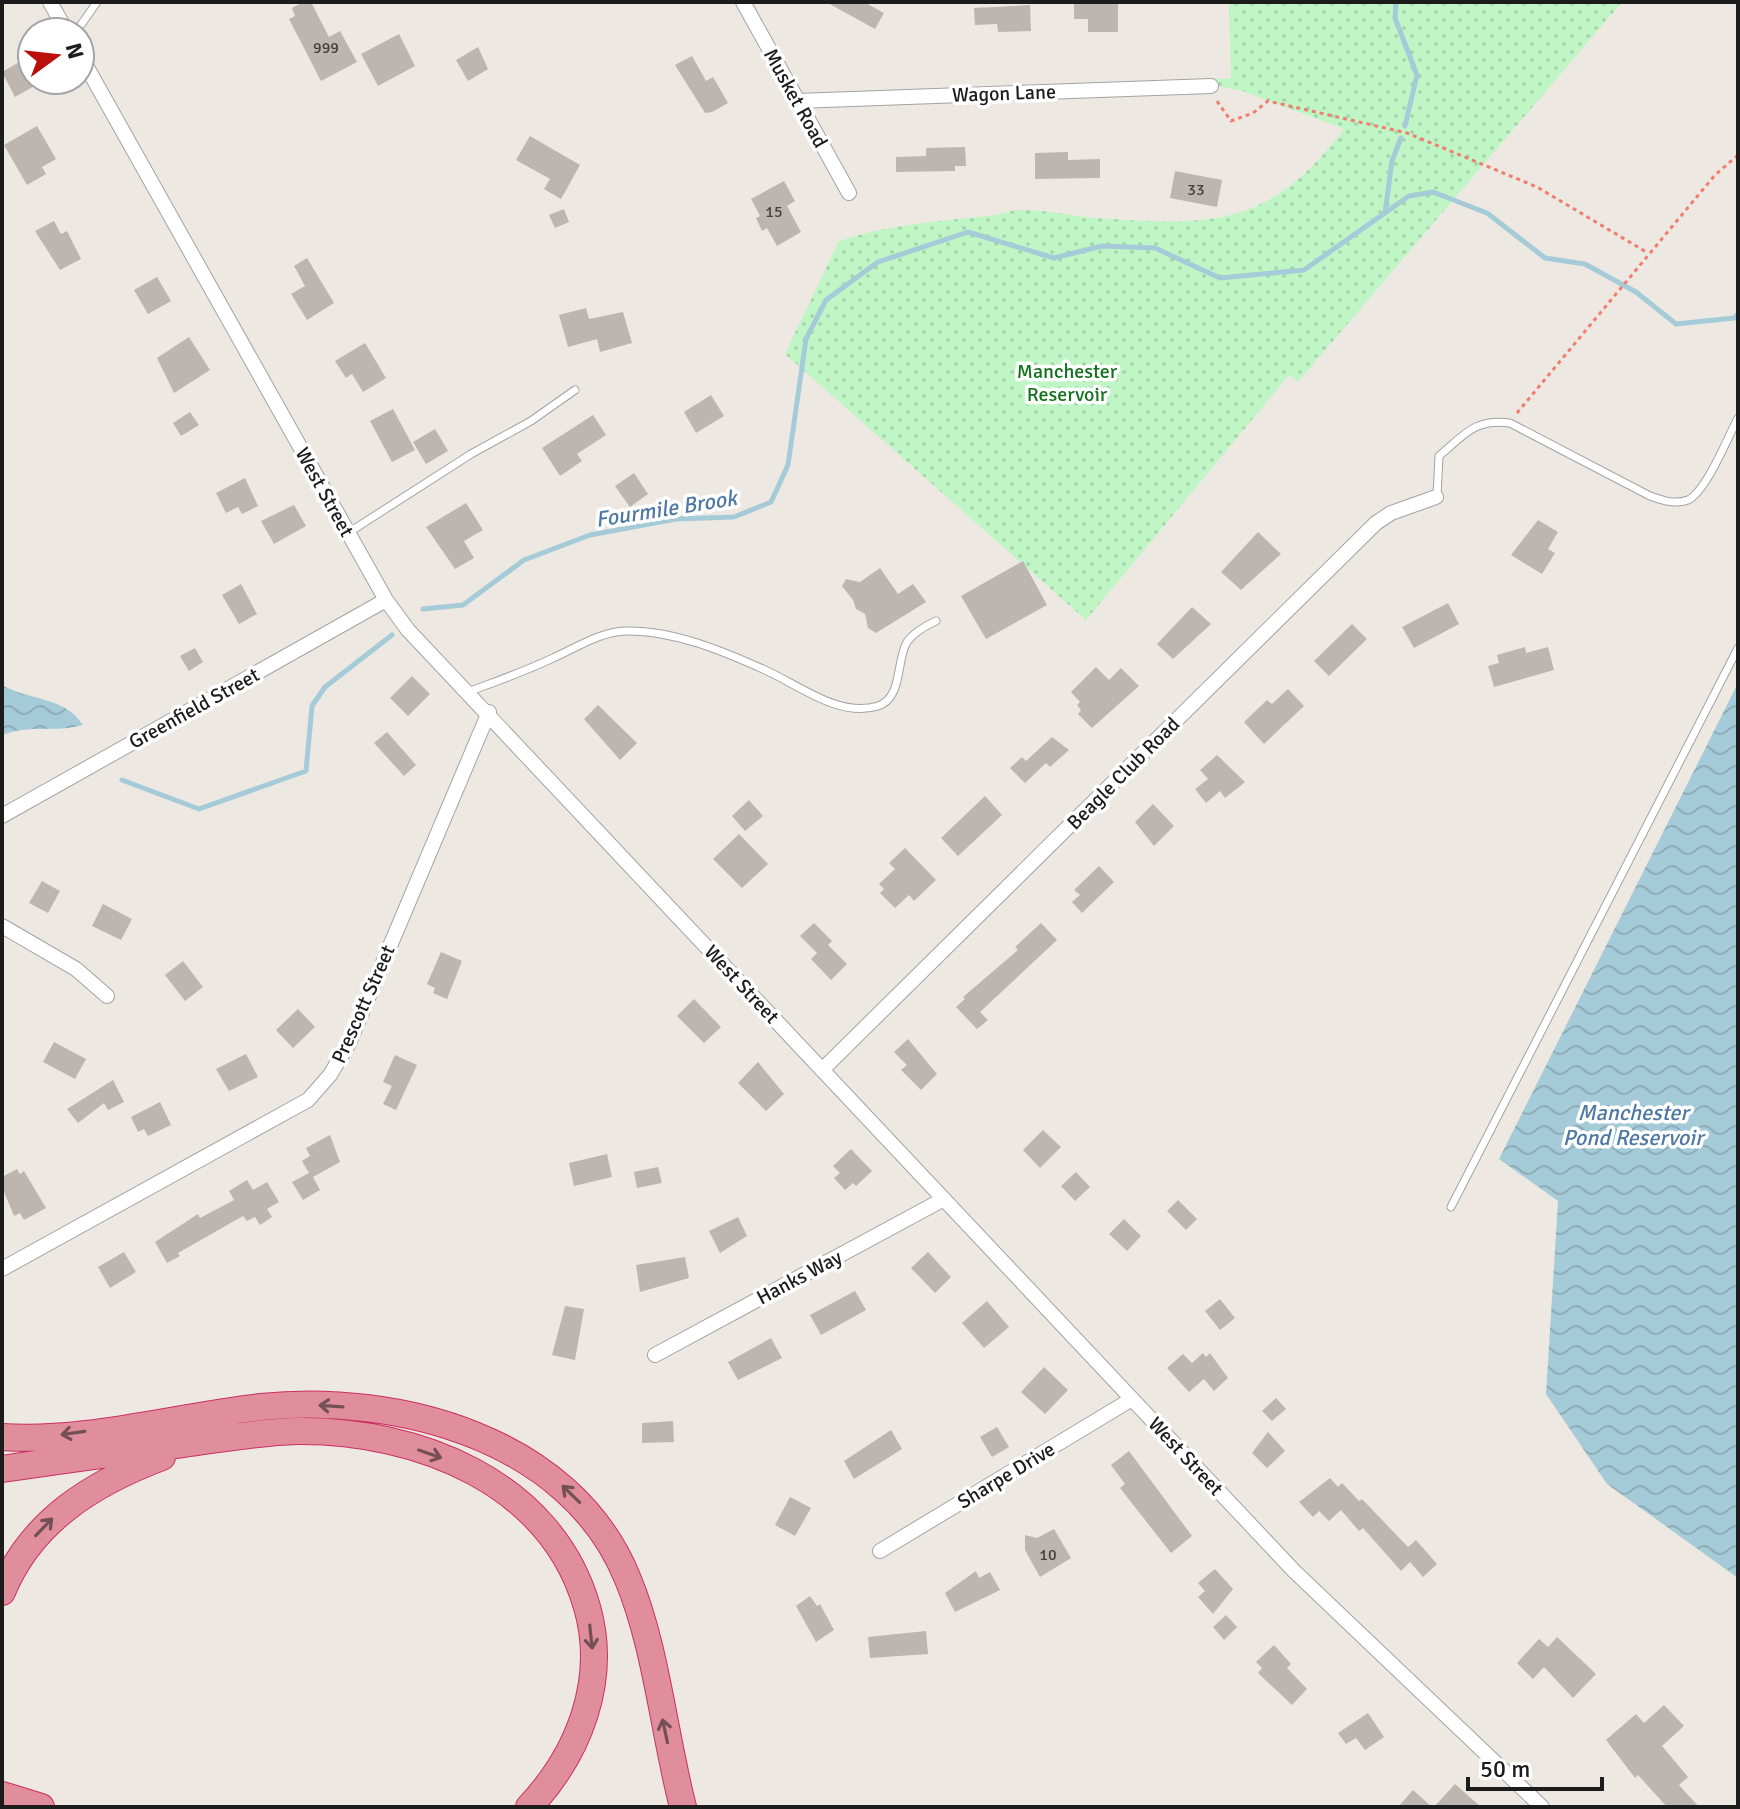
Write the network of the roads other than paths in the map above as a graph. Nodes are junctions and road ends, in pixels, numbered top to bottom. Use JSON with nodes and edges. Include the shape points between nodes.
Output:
{"nodes":[{"id":1,"x":743,"y":2,"type":"edge"},
{"id":2,"x":96,"y":84,"type":"edge"},
{"id":3,"x":1211,"y":86,"type":"road end"},
{"id":4,"x":797,"y":101,"type":"junction"},
{"id":5,"x":849,"y":193,"type":"dead end"},
{"id":6,"x":575,"y":390,"type":"dead end"},
{"id":7,"x":1738,"y":418,"type":"edge"},
{"id":8,"x":1436,"y":497,"type":"joint"},
{"id":9,"x":348,"y":533,"type":"junction"},
{"id":10,"x":386,"y":600,"type":"junction"},
{"id":11,"x":936,"y":621,"type":"dead end"},
{"id":12,"x":1738,"y":648,"type":"edge"},
{"id":13,"x":468,"y":692,"type":"junction"},
{"id":14,"x":489,"y":712,"type":"junction"},
{"id":15,"x":2,"y":816,"type":"edge"},
{"id":16,"x":2,"y":926,"type":"edge"},
{"id":17,"x":107,"y":996,"type":"dead end"},
{"id":18,"x":822,"y":1070,"type":"junction"},
{"id":19,"x":944,"y":1199,"type":"junction"},
{"id":20,"x":1451,"y":1207,"type":"dead end"},
{"id":21,"x":2,"y":1269,"type":"edge"},
{"id":22,"x":655,"y":1355,"type":"dead end"},
{"id":23,"x":1132,"y":1399,"type":"junction"},
{"id":24,"x":2,"y":1437,"type":"edge"},
{"id":25,"x":215,"y":1440,"type":"junction"},
{"id":26,"x":2,"y":1469,"type":"edge"},
{"id":27,"x":880,"y":1551,"type":"dead end"},
{"id":28,"x":2,"y":1592,"type":"edge"},
{"id":29,"x":2,"y":1795,"type":"edge"},
{"id":30,"x":41,"y":1807,"type":"edge"},
{"id":31,"x":529,"y":1807,"type":"edge"},
{"id":32,"x":683,"y":1807,"type":"edge"},
{"id":33,"x":1542,"y":1807,"type":"edge"}],
"edges":[{"from":1,"to":4,"type":"street","name":"Musket Road"},
{"from":2,"to":9,"type":"street","name":"West Street"},
{"from":3,"to":4,"type":"street","name":"Wagon Lane"},
{"from":4,"to":5,"type":"street","name":"Musket Road"},
{"from":6,"to":9,"type":"lane"},
{"from":7,"to":8,"type":"lane","via":[[1700,490],[1688,500],[1650,496],[1510,423],[1489,420],[1472,427],[1439,456]]},
{"from":8,"to":18,"type":"street","name":"Beagle Club Road","via":[[1376,523]]},
{"from":9,"to":10,"type":"street","name":"West Street"},
{"from":10,"to":13,"type":"street","name":"West Street"},
{"from":10,"to":15,"type":"street","name":"Greenfield Street"},
{"from":11,"to":13,"type":"lane","via":[[906,643],[895,688],[883,704],[870,708],[852,709],[810,693],[699,642],[631,631],[606,632]]},
{"from":12,"to":20,"type":"lane"},
{"from":13,"to":14,"type":"street","name":"West Street"},
{"from":14,"to":18,"type":"street","name":"West Street"},
{"from":14,"to":21,"type":"street","name":"Prescott Street","via":[[349,1043],[330,1075],[308,1100]]},
{"from":16,"to":17,"type":"street","via":[[76,969]]},
{"from":18,"to":19,"type":"street","name":"West Street"},
{"from":19,"to":22,"type":"street","name":"Hanks Way"},
{"from":19,"to":23,"type":"street","name":"West Street"},
{"from":23,"to":27,"type":"street","name":"Sharpe Drive"},
{"from":23,"to":33,"type":"street","name":"West Street","via":[[1294,1571]]},
{"from":32,"to":24,"type":"highway","one_way":true,"via":[[628,1577],[578,1500],[524,1459],[425,1420],[327,1406],[259,1407],[45,1437]]},
{"from":25,"to":26,"type":"highway"},
{"from":28,"to":25,"type":"highway","one_way":true,"via":[[29,1543],[74,1501],[141,1465]]},
{"from":25,"to":31,"type":"highway","one_way":true,"via":[[298,1431],[392,1442],[470,1469],[508,1491],[540,1520],[580,1585],[591,1626],[593,1666],[587,1707],[573,1747]]},
{"from":29,"to":30,"type":"highway"}]}
